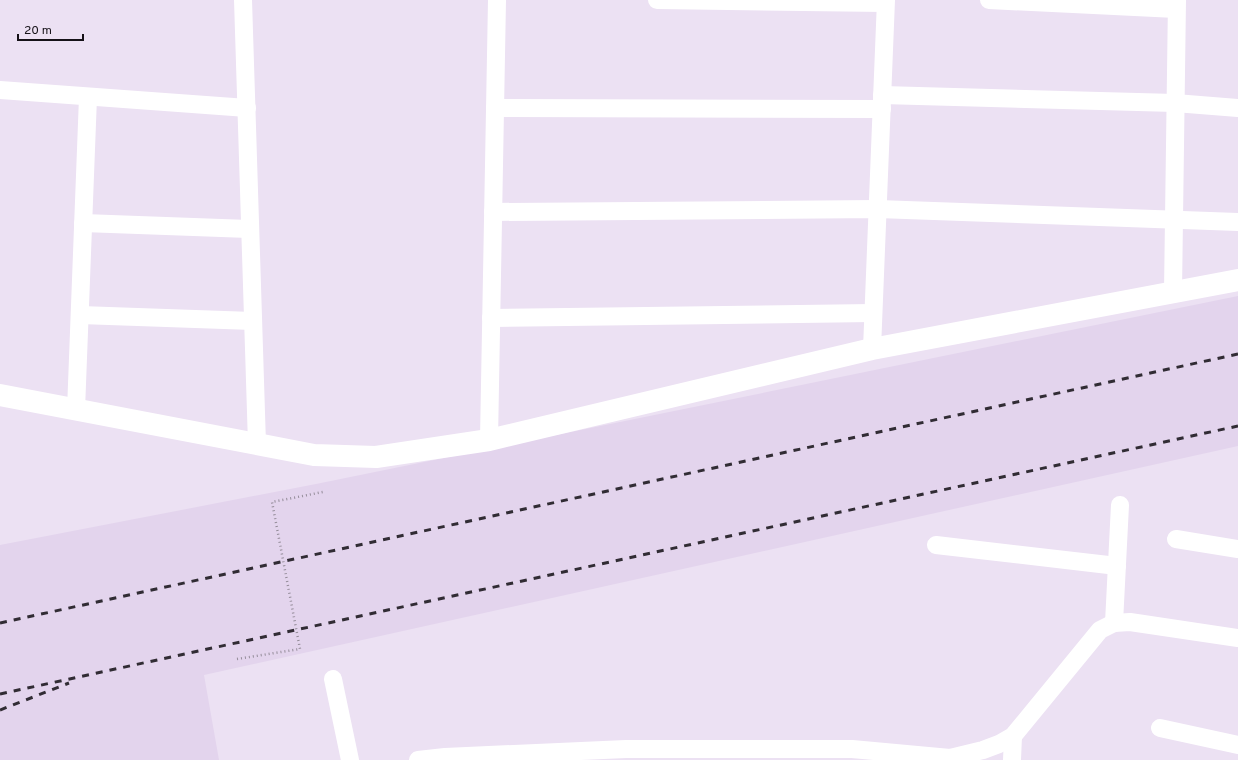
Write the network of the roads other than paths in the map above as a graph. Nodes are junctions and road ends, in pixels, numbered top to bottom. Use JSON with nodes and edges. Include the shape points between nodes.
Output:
{"nodes":[{"id":1,"x":243,"y":0,"type":"edge"},
{"id":2,"x":497,"y":0,"type":"edge"},
{"id":3,"x":657,"y":0,"type":"edge"},
{"id":4,"x":989,"y":0,"type":"edge"},
{"id":5,"x":886,"y":2,"type":"edge"},
{"id":6,"x":1176,"y":4,"type":"edge"},
{"id":7,"x":0,"y":90,"type":"edge"},
{"id":8,"x":88,"y":97,"type":"junction"},
{"id":9,"x":882,"y":102,"type":"junction"},
{"id":10,"x":1175,"y":103,"type":"junction"},
{"id":11,"x":247,"y":108,"type":"junction"},
{"id":12,"x":495,"y":108,"type":"junction"},
{"id":13,"x":1238,"y":108,"type":"edge"},
{"id":14,"x":878,"y":209,"type":"junction"},
{"id":15,"x":493,"y":212,"type":"junction"},
{"id":16,"x":1173,"y":220,"type":"junction"},
{"id":17,"x":1238,"y":222,"type":"edge"},
{"id":18,"x":83,"y":223,"type":"junction"},
{"id":19,"x":249,"y":228,"type":"junction"},
{"id":20,"x":1238,"y":280,"type":"edge"},
{"id":21,"x":1173,"y":292,"type":"junction"},
{"id":22,"x":873,"y":314,"type":"junction"},
{"id":23,"x":80,"y":315,"type":"junction"},
{"id":24,"x":491,"y":318,"type":"junction"},
{"id":25,"x":252,"y":321,"type":"junction"},
{"id":26,"x":872,"y":349,"type":"junction"},
{"id":27,"x":0,"y":395,"type":"edge"},
{"id":28,"x":76,"y":410,"type":"junction"},
{"id":29,"x":489,"y":440,"type":"junction"},
{"id":30,"x":257,"y":444,"type":"junction"},
{"id":31,"x":1120,"y":505,"type":"dead end"},
{"id":32,"x":1176,"y":539,"type":"dead end"},
{"id":33,"x":936,"y":545,"type":"dead end"},
{"id":34,"x":1238,"y":549,"type":"edge"},
{"id":35,"x":1117,"y":566,"type":"junction"},
{"id":36,"x":1114,"y":623,"type":"junction"},
{"id":37,"x":1238,"y":638,"type":"edge"},
{"id":38,"x":333,"y":679,"type":"dead end"},
{"id":39,"x":1160,"y":728,"type":"dead end"},
{"id":40,"x":1012,"y":736,"type":"junction"},
{"id":41,"x":1238,"y":745,"type":"edge"},
{"id":42,"x":662,"y":754,"type":"edge"},
{"id":43,"x":350,"y":760,"type":"edge"},
{"id":44,"x":418,"y":760,"type":"edge"},
{"id":45,"x":1012,"y":760,"type":"edge"}],
"edges":[{"from":1,"to":11,"type":"street"},
{"from":2,"to":12,"type":"street"},
{"from":3,"to":5,"type":"street"},
{"from":4,"to":6,"type":"street"},
{"from":5,"to":9,"type":"street"},
{"from":6,"to":10,"type":"street"},
{"from":7,"to":8,"type":"street"},
{"from":8,"to":11,"type":"street"},
{"from":8,"to":18,"type":"street"},
{"from":9,"to":10,"type":"street"},
{"from":9,"to":12,"type":"street"},
{"from":9,"to":14,"type":"street"},
{"from":10,"to":13,"type":"street"},
{"from":10,"to":16,"type":"street"},
{"from":11,"to":19,"type":"street"},
{"from":12,"to":15,"type":"street"},
{"from":14,"to":15,"type":"street"},
{"from":14,"to":16,"type":"street"},
{"from":14,"to":22,"type":"street"},
{"from":15,"to":24,"type":"street"},
{"from":16,"to":17,"type":"street"},
{"from":16,"to":21,"type":"street"},
{"from":18,"to":19,"type":"street"},
{"from":18,"to":23,"type":"street"},
{"from":19,"to":25,"type":"street"},
{"from":20,"to":21,"type":"street"},
{"from":21,"to":26,"type":"street"},
{"from":22,"to":24,"type":"street"},
{"from":22,"to":26,"type":"street"},
{"from":23,"to":25,"type":"street"},
{"from":23,"to":28,"type":"street"},
{"from":24,"to":29,"type":"street"},
{"from":25,"to":30,"type":"street"},
{"from":26,"to":29,"type":"street"},
{"from":27,"to":28,"type":"street"},
{"from":28,"to":30,"type":"street"},
{"from":29,"to":30,"type":"street","via":[[376,457],[314,455]]},
{"from":31,"to":35,"type":"street"},
{"from":32,"to":34,"type":"street"},
{"from":33,"to":35,"type":"street"},
{"from":35,"to":36,"type":"street"},
{"from":36,"to":37,"type":"street","via":[[1147,623]]},
{"from":36,"to":40,"type":"street","via":[[1100,630]]},
{"from":38,"to":43,"type":"street"},
{"from":39,"to":41,"type":"street"},
{"from":40,"to":42,"type":"street","via":[[983,750],[950,758],[852,749]]},
{"from":40,"to":45,"type":"street"},
{"from":42,"to":44,"type":"street","via":[[453,756]]}]}
